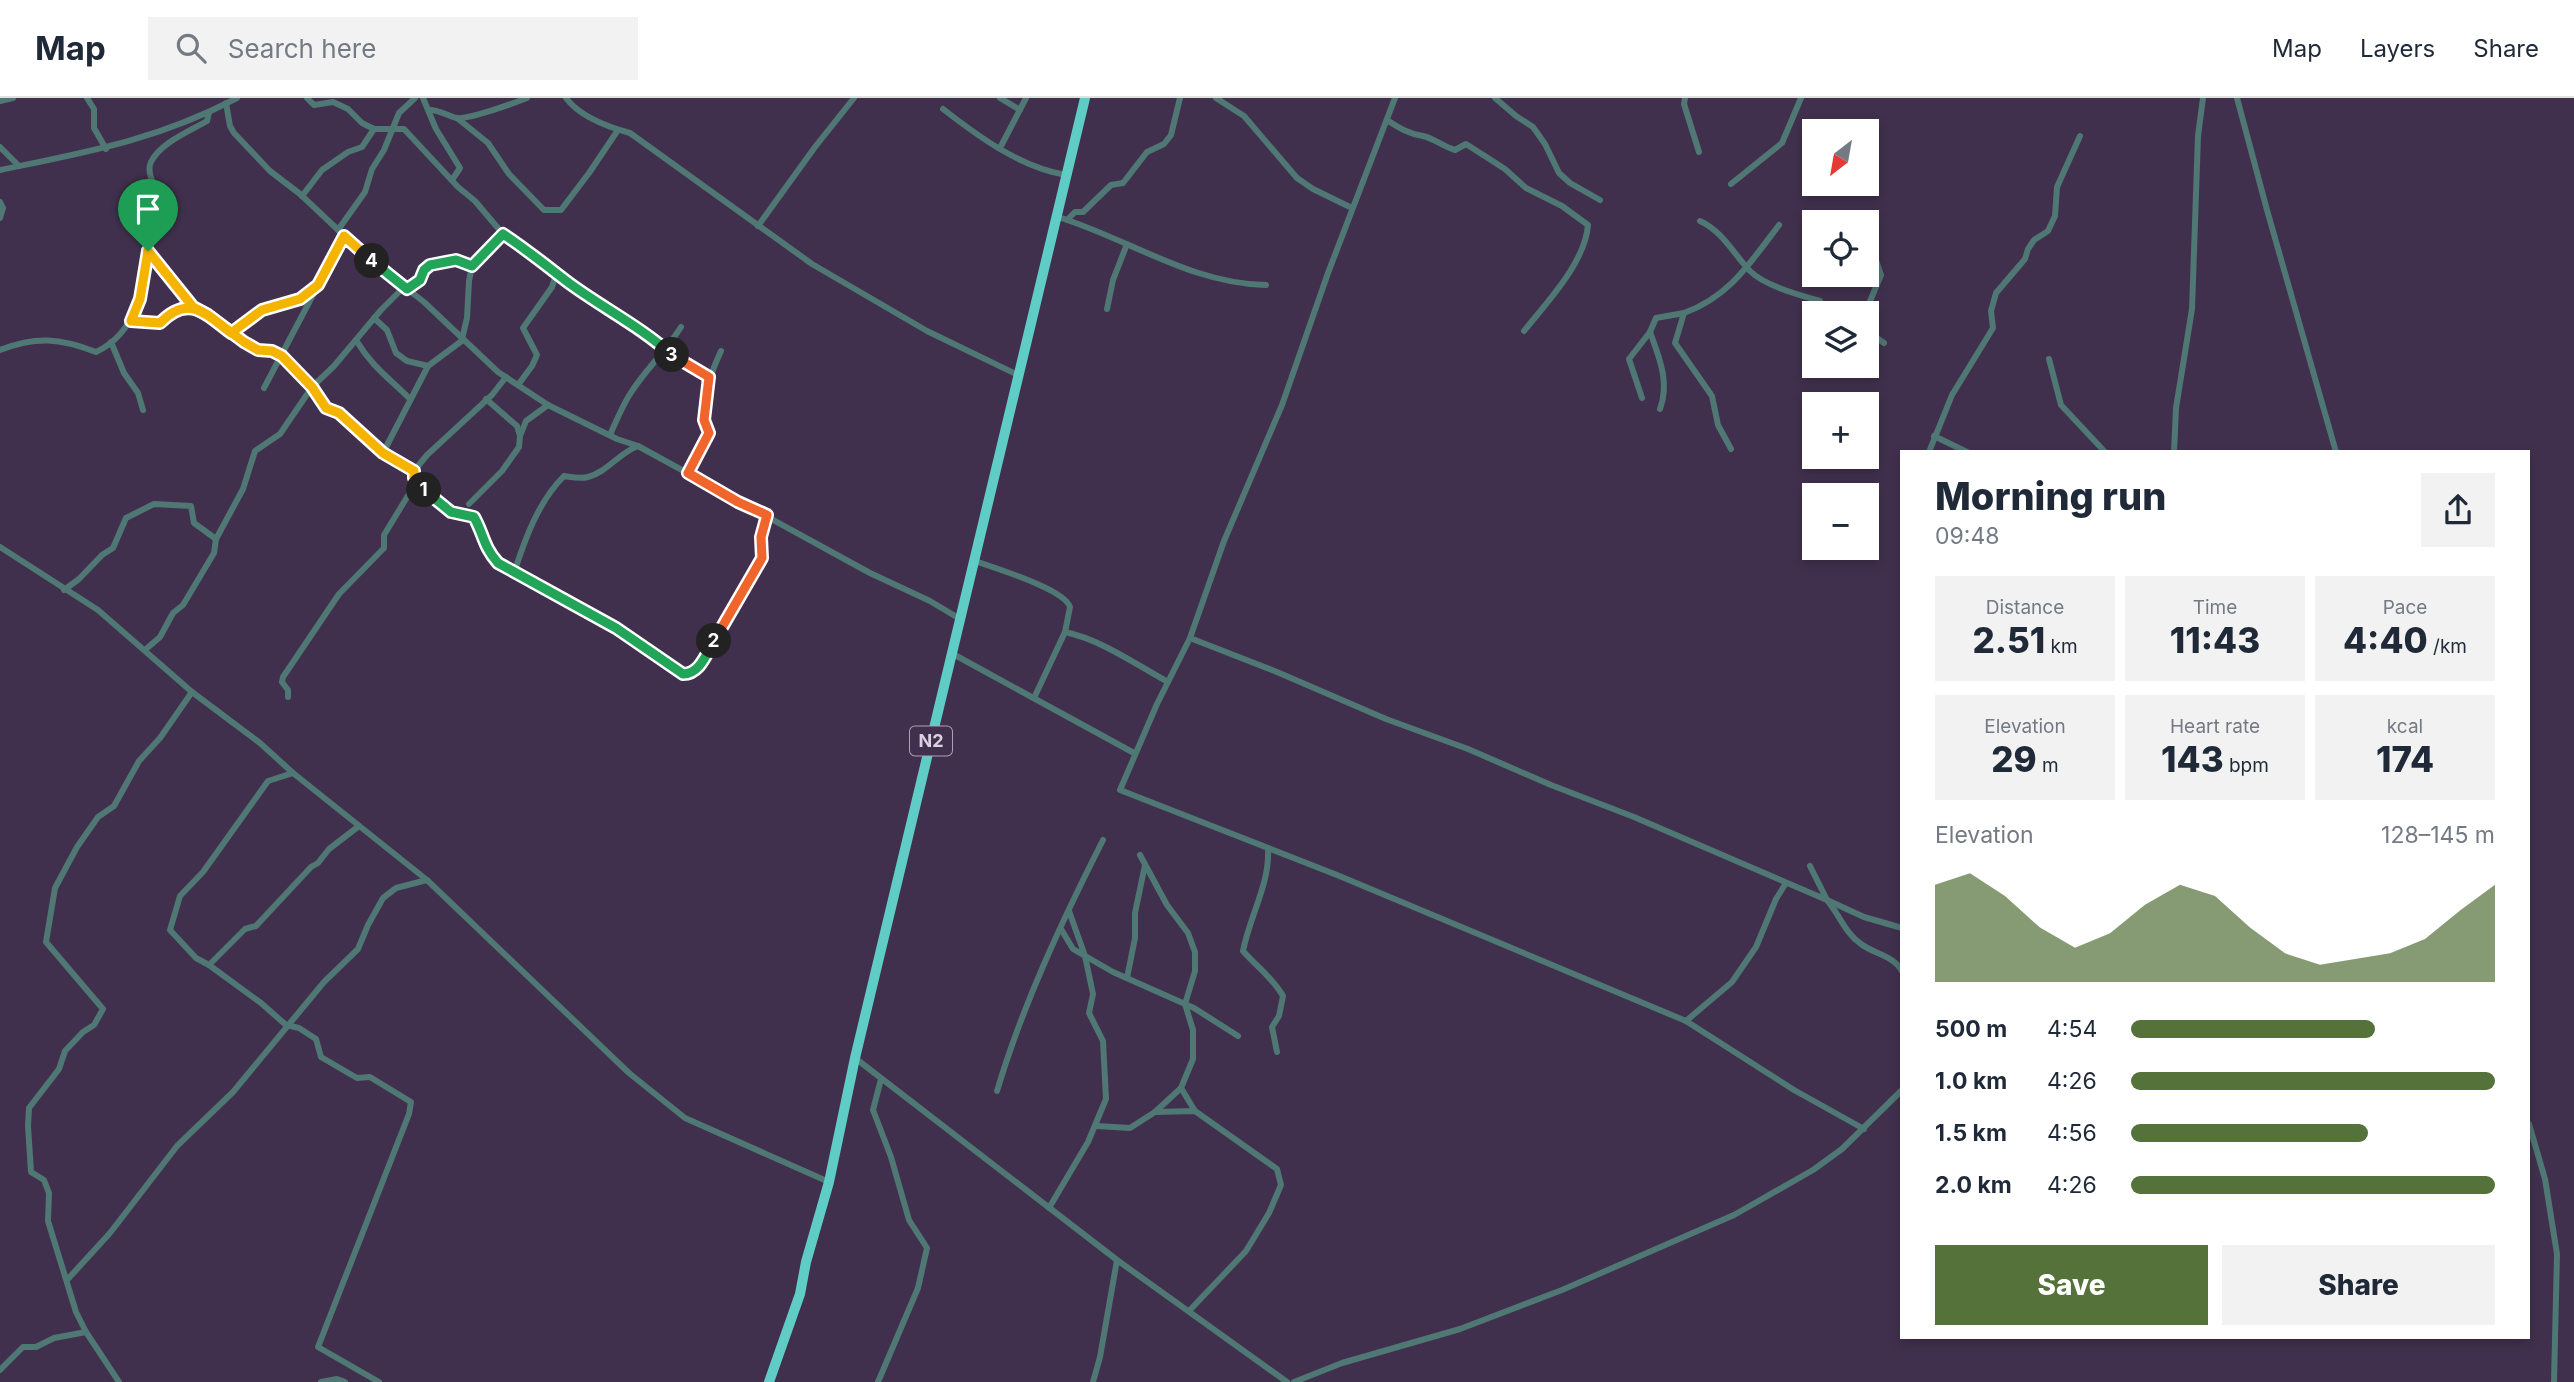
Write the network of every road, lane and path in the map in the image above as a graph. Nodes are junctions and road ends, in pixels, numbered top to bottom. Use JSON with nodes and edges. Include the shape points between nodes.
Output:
{"nodes":[{"id":1,"x":13,"y":98,"type":"edge"},
{"id":2,"x":87,"y":98,"type":"edge"},
{"id":3,"x":307,"y":98,"type":"edge"},
{"id":4,"x":415,"y":98,"type":"edge"},
{"id":5,"x":423,"y":98,"type":"edge"},
{"id":6,"x":497,"y":98,"type":"edge"},
{"id":7,"x":527,"y":98,"type":"edge"},
{"id":8,"x":566,"y":98,"type":"edge"},
{"id":9,"x":854,"y":98,"type":"edge"},
{"id":10,"x":1000,"y":98,"type":"edge"},
{"id":11,"x":1026,"y":98,"type":"edge"},
{"id":12,"x":1085,"y":98,"type":"edge"},
{"id":13,"x":1180,"y":98,"type":"edge"},
{"id":14,"x":1216,"y":98,"type":"edge"},
{"id":15,"x":1395,"y":98,"type":"edge"},
{"id":16,"x":1495,"y":98,"type":"edge"},
{"id":17,"x":1685,"y":98,"type":"edge"},
{"id":18,"x":1801,"y":98,"type":"edge"},
{"id":19,"x":2203,"y":98,"type":"edge"},
{"id":20,"x":2237,"y":98,"type":"edge"},
{"id":21,"x":231,"y":100,"type":"edge"},
{"id":22,"x":0,"y":102,"type":"edge"},
{"id":23,"x":502,"y":106,"type":"junction"},
{"id":24,"x":943,"y":109,"type":"dead end"},
{"id":25,"x":429,"y":110,"type":"junction"},
{"id":26,"x":1020,"y":110,"type":"junction"},
{"id":27,"x":209,"y":112,"type":"junction"},
{"id":28,"x":457,"y":118,"type":"junction"},
{"id":29,"x":1387,"y":120,"type":"junction"},
{"id":30,"x":392,"y":128,"type":"junction"},
{"id":31,"x":374,"y":129,"type":"junction"},
{"id":32,"x":618,"y":130,"type":"junction"},
{"id":33,"x":2080,"y":136,"type":"dead end"},
{"id":34,"x":0,"y":147,"type":"edge"},
{"id":35,"x":1000,"y":148,"type":"junction"},
{"id":36,"x":106,"y":149,"type":"junction"},
{"id":37,"x":1699,"y":152,"type":"dead end"},
{"id":38,"x":19,"y":166,"type":"junction"},
{"id":39,"x":0,"y":170,"type":"edge"},
{"id":40,"x":1066,"y":175,"type":"junction"},
{"id":41,"x":452,"y":180,"type":"junction"},
{"id":42,"x":1731,"y":184,"type":"dead end"},
{"id":43,"x":302,"y":196,"type":"junction"},
{"id":44,"x":1600,"y":200,"type":"dead end"},
{"id":45,"x":0,"y":202,"type":"edge"},
{"id":46,"x":1352,"y":208,"type":"junction"},
{"id":47,"x":0,"y":218,"type":"edge"},
{"id":48,"x":1063,"y":218,"type":"junction"},
{"id":49,"x":1700,"y":221,"type":"dead end"},
{"id":50,"x":1779,"y":225,"type":"dead end"},
{"id":51,"x":758,"y":226,"type":"junction"},
{"id":52,"x":338,"y":230,"type":"junction"},
{"id":53,"x":503,"y":234,"type":"junction"},
{"id":54,"x":344,"y":236,"type":"junction"},
{"id":55,"x":1127,"y":244,"type":"junction"},
{"id":56,"x":148,"y":251,"type":"junction"},
{"id":57,"x":472,"y":266,"type":"junction"},
{"id":58,"x":1747,"y":267,"type":"junction"},
{"id":59,"x":557,"y":272,"type":"junction"},
{"id":60,"x":318,"y":285,"type":"junction"},
{"id":61,"x":1266,"y":285,"type":"dead end"},
{"id":62,"x":405,"y":288,"type":"junction"},
{"id":63,"x":1820,"y":301,"type":"edge"},
{"id":64,"x":193,"y":307,"type":"junction"},
{"id":65,"x":1107,"y":309,"type":"dead end"},
{"id":66,"x":1684,"y":313,"type":"junction"},
{"id":67,"x":374,"y":318,"type":"junction"},
{"id":68,"x":131,"y":321,"type":"junction"},
{"id":69,"x":681,"y":327,"type":"dead end"},
{"id":70,"x":1524,"y":331,"type":"dead end"},
{"id":71,"x":1650,"y":332,"type":"junction"},
{"id":72,"x":231,"y":333,"type":"junction"},
{"id":73,"x":462,"y":339,"type":"junction"},
{"id":74,"x":356,"y":340,"type":"junction"},
{"id":75,"x":1879,"y":340,"type":"edge"},
{"id":76,"x":111,"y":342,"type":"junction"},
{"id":77,"x":1884,"y":343,"type":"dead end"},
{"id":78,"x":0,"y":350,"type":"edge"},
{"id":79,"x":666,"y":350,"type":"junction"},
{"id":80,"x":721,"y":351,"type":"dead end"},
{"id":81,"x":282,"y":356,"type":"junction"},
{"id":82,"x":2049,"y":359,"type":"dead end"},
{"id":83,"x":428,"y":366,"type":"junction"},
{"id":84,"x":1020,"y":376,"type":"junction"},
{"id":85,"x":506,"y":377,"type":"junction"},
{"id":86,"x":709,"y":377,"type":"junction"},
{"id":87,"x":519,"y":385,"type":"junction"},
{"id":88,"x":312,"y":387,"type":"junction"},
{"id":89,"x":264,"y":388,"type":"dead end"},
{"id":90,"x":1642,"y":398,"type":"dead end"},
{"id":91,"x":410,"y":399,"type":"junction"},
{"id":92,"x":486,"y":400,"type":"junction"},
{"id":93,"x":548,"y":404,"type":"junction"},
{"id":94,"x":1660,"y":409,"type":"dead end"},
{"id":95,"x":143,"y":410,"type":"dead end"},
{"id":96,"x":610,"y":435,"type":"junction"},
{"id":97,"x":520,"y":436,"type":"junction"},
{"id":98,"x":1934,"y":436,"type":"junction"},
{"id":99,"x":638,"y":446,"type":"junction"},
{"id":100,"x":1731,"y":449,"type":"dead end"},
{"id":101,"x":1930,"y":450,"type":"edge"},
{"id":102,"x":1963,"y":450,"type":"edge"},
{"id":103,"x":2103,"y":450,"type":"edge"},
{"id":104,"x":2174,"y":450,"type":"edge"},
{"id":105,"x":2335,"y":450,"type":"edge"},
{"id":106,"x":383,"y":453,"type":"junction"},
{"id":107,"x":688,"y":473,"type":"junction"},
{"id":108,"x":414,"y":475,"type":"junction"},
{"id":109,"x":469,"y":505,"type":"dead end"},
{"id":110,"x":767,"y":515,"type":"junction"},
{"id":111,"x":216,"y":539,"type":"junction"},
{"id":112,"x":0,"y":547,"type":"edge"},
{"id":113,"x":975,"y":561,"type":"junction"},
{"id":114,"x":514,"y":573,"type":"junction"},
{"id":115,"x":64,"y":590,"type":"junction"},
{"id":116,"x":961,"y":620,"type":"junction"},
{"id":117,"x":1065,"y":632,"type":"junction"},
{"id":118,"x":1190,"y":638,"type":"junction"},
{"id":119,"x":145,"y":650,"type":"junction"},
{"id":120,"x":953,"y":654,"type":"junction"},
{"id":121,"x":1168,"y":682,"type":"junction"},
{"id":122,"x":192,"y":692,"type":"junction"},
{"id":123,"x":288,"y":697,"type":"dead end"},
{"id":124,"x":1034,"y":698,"type":"junction"},
{"id":125,"x":1134,"y":753,"type":"junction"},
{"id":126,"x":293,"y":773,"type":"junction"},
{"id":127,"x":359,"y":826,"type":"junction"},
{"id":128,"x":1103,"y":840,"type":"dead end"},
{"id":129,"x":1268,"y":848,"type":"junction"},
{"id":130,"x":1140,"y":855,"type":"dead end"},
{"id":131,"x":1145,"y":865,"type":"junction"},
{"id":132,"x":1810,"y":866,"type":"dead end"},
{"id":133,"x":427,"y":880,"type":"junction"},
{"id":134,"x":1786,"y":883,"type":"junction"},
{"id":135,"x":1827,"y":900,"type":"junction"},
{"id":136,"x":1069,"y":911,"type":"junction"},
{"id":137,"x":1900,"y":927,"type":"edge"},
{"id":138,"x":1061,"y":929,"type":"junction"},
{"id":139,"x":1084,"y":956,"type":"junction"},
{"id":140,"x":209,"y":965,"type":"junction"},
{"id":141,"x":1900,"y":967,"type":"edge"},
{"id":142,"x":1127,"y":978,"type":"junction"},
{"id":143,"x":1185,"y":1004,"type":"junction"},
{"id":144,"x":1686,"y":1021,"type":"junction"},
{"id":145,"x":286,"y":1025,"type":"junction"},
{"id":146,"x":1238,"y":1035,"type":"dead end"},
{"id":147,"x":1277,"y":1052,"type":"dead end"},
{"id":148,"x":855,"y":1058,"type":"junction"},
{"id":149,"x":881,"y":1079,"type":"junction"},
{"id":150,"x":1181,"y":1087,"type":"junction"},
{"id":151,"x":997,"y":1091,"type":"dead end"},
{"id":152,"x":1900,"y":1092,"type":"edge"},
{"id":153,"x":1195,"y":1111,"type":"junction"},
{"id":154,"x":1155,"y":1112,"type":"junction"},
{"id":155,"x":1097,"y":1126,"type":"junction"},
{"id":156,"x":2530,"y":1127,"type":"edge"},
{"id":157,"x":1864,"y":1129,"type":"junction"},
{"id":158,"x":829,"y":1182,"type":"junction"},
{"id":159,"x":1049,"y":1208,"type":"junction"},
{"id":160,"x":1117,"y":1260,"type":"junction"},
{"id":161,"x":67,"y":1280,"type":"junction"},
{"id":162,"x":1189,"y":1311,"type":"junction"},
{"id":163,"x":86,"y":1332,"type":"junction"},
{"id":164,"x":0,"y":1370,"type":"edge"},
{"id":165,"x":119,"y":1382,"type":"edge"},
{"id":166,"x":321,"y":1382,"type":"edge"},
{"id":167,"x":345,"y":1382,"type":"edge"},
{"id":168,"x":379,"y":1382,"type":"edge"},
{"id":169,"x":769,"y":1382,"type":"edge"},
{"id":170,"x":878,"y":1382,"type":"edge"},
{"id":171,"x":1093,"y":1382,"type":"edge"},
{"id":172,"x":1287,"y":1382,"type":"edge"},
{"id":173,"x":1294,"y":1382,"type":"edge"},
{"id":174,"x":2554,"y":1382,"type":"edge"}],
"edges":[{"from":1,"to":22,"type":"street"},
{"from":2,"to":36,"type":"street","via":[[94,109],[94,128]]},
{"from":3,"to":31,"type":"street","via":[[314,105],[333,102]]},
{"from":4,"to":30,"type":"street","via":[[399,113]]},
{"from":5,"to":25,"type":"street"},
{"from":6,"to":23,"type":"street"},
{"from":7,"to":23,"type":"street"},
{"from":8,"to":32,"type":"street","via":[[571,106]]},
{"from":9,"to":51,"type":"street"},
{"from":10,"to":26,"type":"street"},
{"from":11,"to":26,"type":"street"},
{"from":12,"to":40,"type":"highway","number":"N2"},
{"from":13,"to":48,"type":"street","via":[[1171,135],[1164,144],[1147,152],[1123,183],[1111,185],[1083,212]]},
{"from":14,"to":46,"type":"street","via":[[1244,116],[1297,178]]},
{"from":15,"to":29,"type":"street"},
{"from":16,"to":44,"type":"street","via":[[1533,127],[1564,178]]},
{"from":17,"to":37,"type":"street"},
{"from":18,"to":42,"type":"street","via":[[1782,143]]},
{"from":19,"to":104,"type":"street","via":[[2192,309]]},
{"from":20,"to":105,"type":"street"},
{"from":21,"to":27,"type":"street"},
{"from":21,"to":43,"type":"street","via":[[234,133]]},
{"from":23,"to":28,"type":"street"},
{"from":24,"to":35,"type":"street"},
{"from":25,"to":28,"type":"street"},
{"from":25,"to":41,"type":"street","via":[[460,168]]},
{"from":26,"to":35,"type":"street"},
{"from":27,"to":36,"type":"street"},
{"from":27,"to":56,"type":"street","via":[[207,121],[186,131],[150,163],[156,194]]},
{"from":28,"to":32,"type":"street","via":[[488,143],[509,174],[544,210],[561,209]]},
{"from":29,"to":46,"type":"street"},
{"from":29,"to":70,"type":"street","via":[[1415,137],[1424,136],[1455,150],[1466,144],[1588,225],[1576,260]]},
{"from":30,"to":31,"type":"street"},
{"from":30,"to":41,"type":"street","via":[[404,129]]},
{"from":30,"to":52,"type":"street","via":[[365,192]]},
{"from":31,"to":43,"type":"street","via":[[362,146],[322,170]]},
{"from":32,"to":51,"type":"street","via":[[630,133]]},
{"from":33,"to":98,"type":"street","via":[[2057,187],[2055,216],[2048,231],[2035,240],[1996,293],[1993,328],[1952,395]]},
{"from":34,"to":38,"type":"street"},
{"from":35,"to":40,"type":"street"},
{"from":36,"to":38,"type":"street"},
{"from":38,"to":39,"type":"street"},
{"from":40,"to":48,"type":"highway","number":"N2"},
{"from":41,"to":53,"type":"street"},
{"from":43,"to":52,"type":"street"},
{"from":45,"to":47,"type":"street"},
{"from":46,"to":118,"type":"street","via":[[1282,405],[1224,541]]},
{"from":48,"to":55,"type":"street"},
{"from":48,"to":84,"type":"highway","number":"N2"},
{"from":49,"to":58,"type":"street","via":[[1714,227]]},
{"from":50,"to":58,"type":"street"},
{"from":51,"to":84,"type":"street","via":[[812,264],[928,331]]},
{"from":52,"to":54,"type":"street"},
{"from":53,"to":57,"type":"street"},
{"from":53,"to":59,"type":"street"},
{"from":54,"to":60,"type":"street"},
{"from":54,"to":62,"type":"street"},
{"from":55,"to":61,"type":"street","via":[[1203,274]]},
{"from":55,"to":65,"type":"street"},
{"from":56,"to":64,"type":"street"},
{"from":56,"to":68,"type":"street","via":[[140,299]]},
{"from":57,"to":62,"type":"street","via":[[456,260],[430,265],[420,280]]},
{"from":57,"to":73,"type":"street"},
{"from":58,"to":63,"type":"street","via":[[1791,293]]},
{"from":58,"to":66,"type":"street","via":[[1706,305]]},
{"from":59,"to":79,"type":"street"},
{"from":59,"to":87,"type":"street","via":[[552,287],[523,328],[537,355]]},
{"from":60,"to":72,"type":"street","via":[[300,299],[262,310]]},
{"from":60,"to":81,"type":"street"},
{"from":62,"to":67,"type":"street"},
{"from":62,"to":73,"type":"street"},
{"from":64,"to":68,"type":"street","via":[[168,314],[160,323]]},
{"from":64,"to":72,"type":"street"},
{"from":66,"to":71,"type":"street","via":[[1657,318]]},
{"from":66,"to":100,"type":"street","via":[[1675,343],[1712,396],[1718,425]]},
{"from":67,"to":74,"type":"street"},
{"from":67,"to":83,"type":"street","via":[[387,330],[396,353]]},
{"from":68,"to":76,"type":"street"},
{"from":69,"to":79,"type":"street"},
{"from":71,"to":90,"type":"street","via":[[1629,359]]},
{"from":71,"to":94,"type":"street","via":[[1663,369]]},
{"from":72,"to":81,"type":"street","via":[[258,350]]},
{"from":73,"to":83,"type":"street"},
{"from":73,"to":85,"type":"street"},
{"from":74,"to":88,"type":"street"},
{"from":74,"to":91,"type":"street","via":[[379,372]]},
{"from":75,"to":77,"type":"street"},
{"from":76,"to":78,"type":"street","via":[[96,352],[48,340]]},
{"from":76,"to":95,"type":"street"},
{"from":79,"to":86,"type":"street"},
{"from":79,"to":96,"type":"street","via":[[630,394]]},
{"from":80,"to":86,"type":"street"},
{"from":81,"to":88,"type":"street"},
{"from":81,"to":89,"type":"street"},
{"from":82,"to":103,"type":"street","via":[[2061,405]]},
{"from":83,"to":91,"type":"street"},
{"from":84,"to":113,"type":"highway","number":"N2"},
{"from":85,"to":87,"type":"street"},
{"from":85,"to":92,"type":"street"},
{"from":86,"to":107,"type":"street","via":[[704,420],[709,433]]},
{"from":87,"to":93,"type":"street"},
{"from":88,"to":106,"type":"street","via":[[326,408],[339,413]]},
{"from":88,"to":111,"type":"street","via":[[279,435],[255,452],[243,489]]},
{"from":91,"to":106,"type":"street"},
{"from":92,"to":97,"type":"street","via":[[517,426]]},
{"from":92,"to":108,"type":"street","via":[[427,455]]},
{"from":93,"to":96,"type":"street"},
{"from":93,"to":97,"type":"street","via":[[526,421]]},
{"from":96,"to":99,"type":"street"},
{"from":97,"to":109,"type":"street","via":[[519,447],[502,471]]},
{"from":98,"to":101,"type":"street"},
{"from":98,"to":102,"type":"street"},
{"from":99,"to":107,"type":"street"},
{"from":99,"to":114,"type":"street","via":[[587,477],[564,476],[549,491]]},
{"from":106,"to":108,"type":"street"},
{"from":107,"to":110,"type":"street"},
{"from":108,"to":114,"type":"street","via":[[422,488],[451,512],[474,517],[486,550]]},
{"from":108,"to":123,"type":"street","via":[[412,489],[384,535],[384,548],[339,594],[283,677]]},
{"from":110,"to":114,"type":"street","via":[[762,558],[690,674]]},
{"from":110,"to":116,"type":"street"},
{"from":111,"to":115,"type":"street","via":[[194,523],[191,506],[154,504],[126,518],[113,548]]},
{"from":111,"to":119,"type":"street","via":[[214,553],[183,605]]},
{"from":112,"to":115,"type":"street"},
{"from":113,"to":116,"type":"highway","number":"N2"},
{"from":113,"to":117,"type":"street","via":[[1064,598],[1070,607]]},
{"from":115,"to":119,"type":"street","via":[[98,610]]},
{"from":116,"to":120,"type":"highway","number":"N2"},
{"from":117,"to":121,"type":"street","via":[[1099,643]]},
{"from":117,"to":124,"type":"street"},
{"from":118,"to":121,"type":"street"},
{"from":118,"to":134,"type":"street"},
{"from":119,"to":122,"type":"street"},
{"from":120,"to":124,"type":"street"},
{"from":120,"to":148,"type":"highway","number":"N2"},
{"from":121,"to":125,"type":"street"},
{"from":122,"to":126,"type":"street"},
{"from":122,"to":161,"type":"street","via":[[139,761],[114,806],[98,817],[76,847],[52,900],[46,942],[103,1009],[94,1025],[65,1051],[59,1069],[29,1108],[31,1172],[44,1180],[49,1193],[48,1221]]},
{"from":124,"to":125,"type":"street"},
{"from":125,"to":129,"type":"street","via":[[1120,790]]},
{"from":126,"to":127,"type":"street"},
{"from":126,"to":140,"type":"street","via":[[268,781],[204,872],[180,896],[170,930],[195,958]]},
{"from":127,"to":133,"type":"street"},
{"from":127,"to":140,"type":"street","via":[[328,849],[256,926],[244,929]]},
{"from":128,"to":136,"type":"street"},
{"from":129,"to":144,"type":"street"},
{"from":129,"to":147,"type":"street","via":[[1269,868],[1243,951],[1283,996],[1272,1027]]},
{"from":130,"to":131,"type":"street"},
{"from":131,"to":142,"type":"street"},
{"from":131,"to":143,"type":"street","via":[[1195,952],[1195,971]]},
{"from":132,"to":135,"type":"street"},
{"from":133,"to":145,"type":"street","via":[[396,888],[383,898],[358,949]]},
{"from":133,"to":158,"type":"street","via":[[629,1073],[685,1118]]},
{"from":134,"to":135,"type":"street"},
{"from":134,"to":144,"type":"street","via":[[1756,947],[1732,982]]},
{"from":135,"to":137,"type":"street"},
{"from":135,"to":141,"type":"street","via":[[1861,944]]},
{"from":136,"to":138,"type":"street"},
{"from":136,"to":139,"type":"street"},
{"from":138,"to":139,"type":"street","via":[[1073,949]]},
{"from":138,"to":151,"type":"street","via":[[1012,1041]]},
{"from":139,"to":142,"type":"street"},
{"from":139,"to":155,"type":"street","via":[[1093,994],[1089,1013],[1103,1041],[1106,1099]]},
{"from":140,"to":145,"type":"street"},
{"from":142,"to":143,"type":"street"},
{"from":143,"to":146,"type":"street"},
{"from":143,"to":150,"type":"street","via":[[1193,1030],[1193,1059]]},
{"from":144,"to":157,"type":"street"},
{"from":145,"to":161,"type":"street","via":[[233,1092],[177,1146]]},
{"from":145,"to":168,"type":"street","via":[[316,1039],[321,1057],[357,1078],[370,1077],[411,1102],[318,1348]]},
{"from":148,"to":149,"type":"street"},
{"from":148,"to":158,"type":"highway","number":"N2"},
{"from":149,"to":159,"type":"street"},
{"from":149,"to":170,"type":"street","via":[[873,1110],[909,1220],[927,1248],[918,1288]]},
{"from":150,"to":153,"type":"street"},
{"from":150,"to":154,"type":"street"},
{"from":152,"to":157,"type":"street"},
{"from":153,"to":154,"type":"street"},
{"from":153,"to":162,"type":"street","via":[[1277,1169],[1281,1185],[1246,1251]]},
{"from":154,"to":155,"type":"street","via":[[1130,1128]]},
{"from":155,"to":159,"type":"street"},
{"from":156,"to":174,"type":"street","via":[[2545,1178],[2557,1254]]},
{"from":157,"to":173,"type":"street","via":[[1813,1170],[1723,1220],[1460,1329],[1342,1363]]},
{"from":158,"to":169,"type":"highway","number":"N2","via":[[800,1294]]},
{"from":159,"to":160,"type":"street"},
{"from":160,"to":162,"type":"street"},
{"from":160,"to":171,"type":"street"},
{"from":161,"to":163,"type":"street"},
{"from":162,"to":172,"type":"street"},
{"from":163,"to":164,"type":"street","via":[[23,1347]]},
{"from":163,"to":165,"type":"street"},
{"from":166,"to":167,"type":"street"}]}
